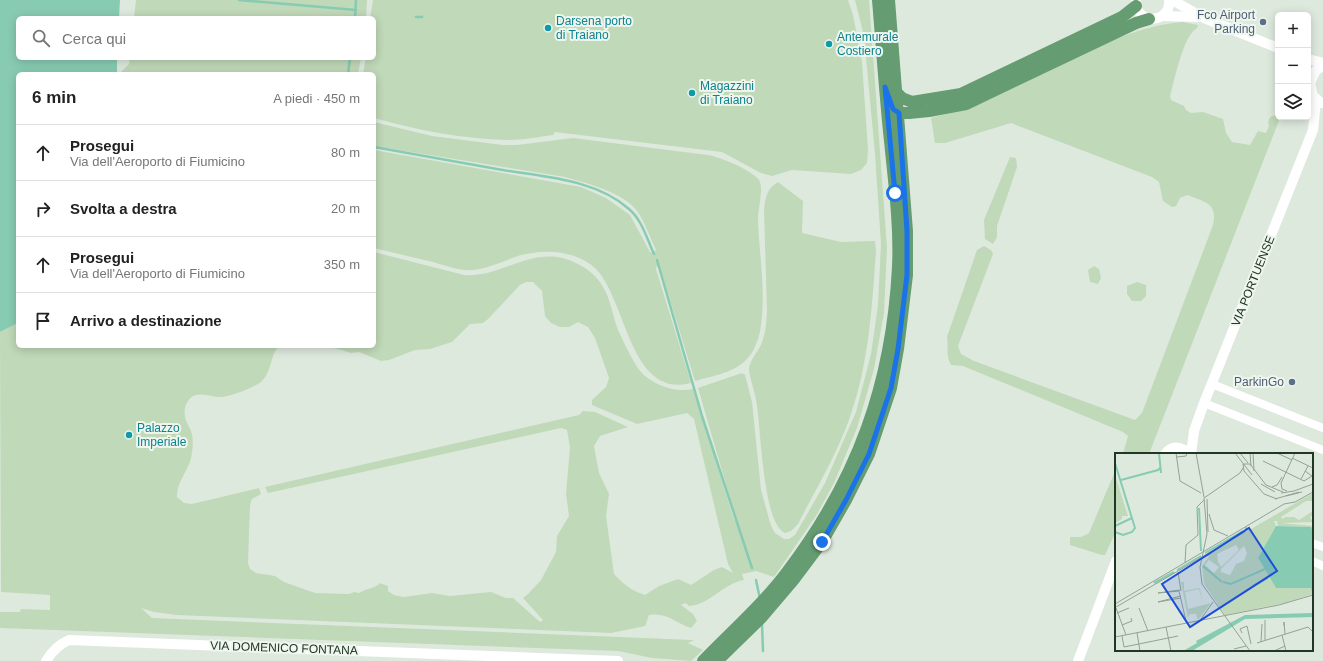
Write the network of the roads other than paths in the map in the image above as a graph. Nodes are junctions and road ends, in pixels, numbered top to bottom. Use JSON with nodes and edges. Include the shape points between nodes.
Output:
{"nodes":[{"id":1,"x":878,"y":0,"type":"edge"},
{"id":2,"x":890,"y":0,"type":"edge"},
{"id":3,"x":1171,"y":0,"type":"edge"},
{"id":4,"x":1135,"y":2,"type":"edge"},
{"id":5,"x":1162,"y":16,"type":"junction"},
{"id":6,"x":1204,"y":18,"type":"junction"},
{"id":7,"x":1149,"y":19,"type":"junction"},
{"id":8,"x":1275,"y":47,"type":"edge"},
{"id":9,"x":1311,"y":60,"type":"edge"},
{"id":10,"x":1323,"y":65,"type":"edge"},
{"id":11,"x":1311,"y":70,"type":"edge"},
{"id":12,"x":1310,"y":84,"type":"edge"},
{"id":13,"x":885,"y":87,"type":"junction"},
{"id":14,"x":897,"y":93,"type":"junction"},
{"id":15,"x":1320,"y":102,"type":"edge"},
{"id":16,"x":928,"y":106,"type":"junction"},
{"id":17,"x":899,"y":113,"type":"junction"},
{"id":18,"x":1323,"y":116,"type":"edge"},
{"id":19,"x":1313,"y":130,"type":"junction"},
{"id":20,"x":1212,"y":384,"type":"junction"},
{"id":21,"x":1204,"y":403,"type":"junction"},
{"id":22,"x":1323,"y":428,"type":"edge"},
{"id":23,"x":1194,"y":431,"type":"junction"},
{"id":24,"x":1181,"y":448,"type":"junction"},
{"id":25,"x":1323,"y":450,"type":"edge"},
{"id":26,"x":1165,"y":453,"type":"edge"},
{"id":27,"x":1188,"y":453,"type":"edge"},
{"id":28,"x":1190,"y":453,"type":"edge"},
{"id":29,"x":1313,"y":542,"type":"edge"},
{"id":30,"x":1323,"y":547,"type":"edge"},
{"id":31,"x":1313,"y":561,"type":"edge"},
{"id":32,"x":1115,"y":564,"type":"edge"},
{"id":33,"x":1323,"y":566,"type":"edge"},
{"id":34,"x":1088,"y":635,"type":"junction"},
{"id":35,"x":46,"y":661,"type":"edge"},
{"id":36,"x":618,"y":661,"type":"edge"},
{"id":37,"x":702,"y":661,"type":"edge"},
{"id":38,"x":718,"y":661,"type":"edge"},
{"id":39,"x":1078,"y":661,"type":"edge"},
{"id":40,"x":1087,"y":661,"type":"edge"}],
"edges":[{"from":1,"to":13,"type":"main road"},
{"from":2,"to":14,"type":"main road"},
{"from":3,"to":5,"type":"street","via":[[1168,10]]},
{"from":3,"to":6,"type":"street"},
{"from":4,"to":7,"type":"street","via":[[1141,15]]},
{"from":4,"to":16,"type":"main road","via":[[1122,18],[961,94]]},
{"from":5,"to":6,"type":"street"},
{"from":5,"to":7,"type":"street"},
{"from":6,"to":8,"type":"street"},
{"from":7,"to":16,"type":"main road","via":[[966,104]]},
{"from":9,"to":10,"type":"street"},
{"from":10,"to":11,"type":"street"},
{"from":12,"to":15,"type":"street"},
{"from":13,"to":17,"type":"main road","via":[[893,109]]},
{"from":13,"to":37,"type":"main road","via":[[895,193],[898,266],[889,349],[882,384],[852,467],[811,539],[753,611]]},
{"from":14,"to":16,"type":"main road","via":[[908,101]]},
{"from":14,"to":17,"type":"main road"},
{"from":15,"to":19,"type":"street","name":"VIA PORTUENSE"},
{"from":16,"to":17,"type":"main road"},
{"from":17,"to":38,"type":"main road","via":[[907,231],[907,275],[900,341],[891,388],[878,429],[869,454],[822,542],[766,612]]},
{"from":18,"to":19,"type":"street","name":"VIA PORTUENSE"},
{"from":19,"to":20,"type":"street","name":"VIA PORTUENSE"},
{"from":20,"to":21,"type":"street","name":"VIA PORTUENSE"},
{"from":20,"to":22,"type":"street"},
{"from":21,"to":23,"type":"street","name":"VIA PORTUENSE"},
{"from":21,"to":25,"type":"street"},
{"from":23,"to":24,"type":"street","name":"VIA PORTUENSE"},
{"from":23,"to":28,"type":"street","name":"VIA PORTUENSE"},
{"from":24,"to":26,"type":"street","via":[[1171,448]]},
{"from":24,"to":27,"type":"street"},
{"from":29,"to":30,"type":"street"},
{"from":31,"to":33,"type":"street"},
{"from":32,"to":34,"type":"street"},
{"from":34,"to":39,"type":"street"},
{"from":34,"to":40,"type":"street"},
{"from":35,"to":36,"type":"street","name":"VIA DOMENICO FONTANA","via":[[52,651],[69,640]]}]}
